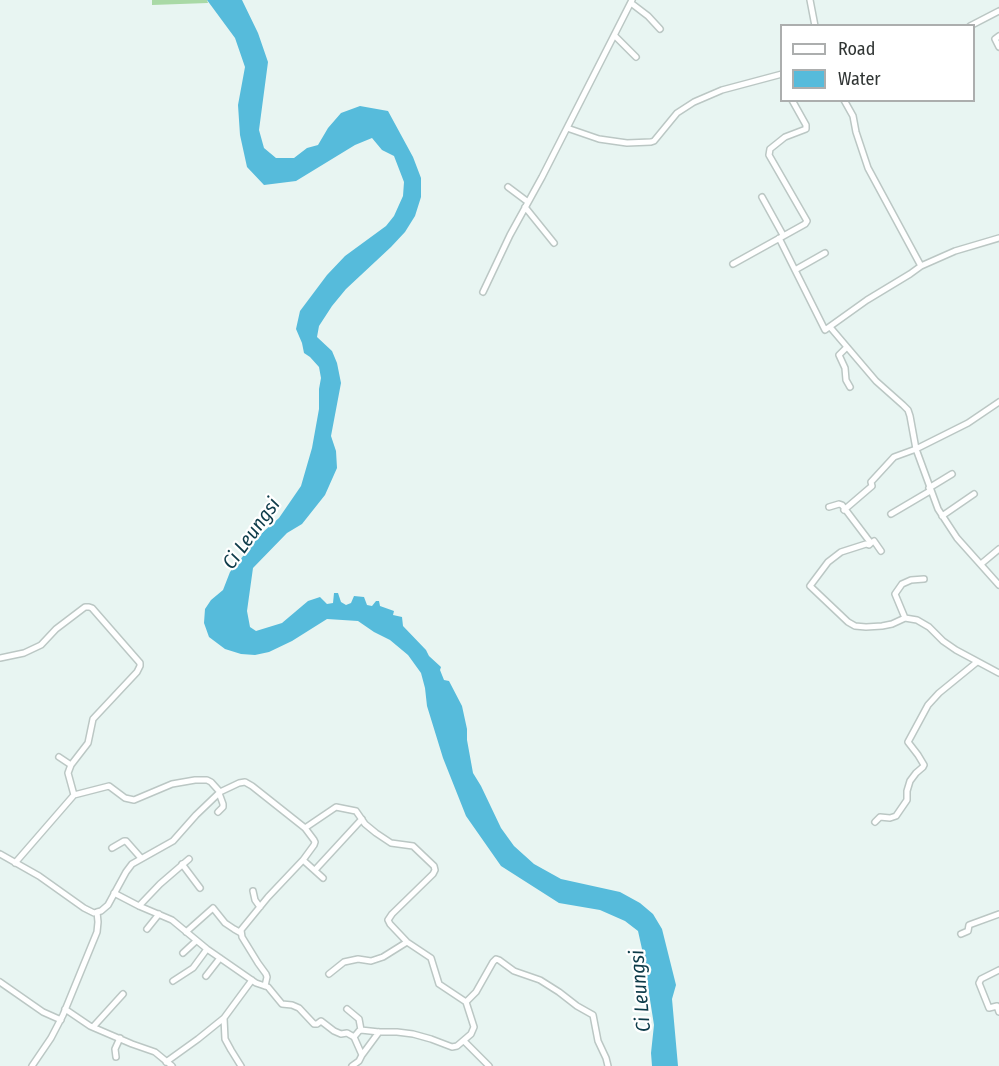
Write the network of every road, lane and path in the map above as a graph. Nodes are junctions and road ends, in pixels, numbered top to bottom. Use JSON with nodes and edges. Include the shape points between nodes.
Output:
{"nodes":[{"id":1,"x":810,"y":0,"type":"edge"},
{"id":2,"x":632,"y":1,"type":"edge"},
{"id":3,"x":998,"y":13,"type":"edge"},
{"id":4,"x":815,"y":24,"type":"edge"},
{"id":5,"x":974,"y":24,"type":"edge"},
{"id":6,"x":660,"y":29,"type":"dead end"},
{"id":7,"x":615,"y":36,"type":"junction"},
{"id":8,"x":999,"y":36,"type":"edge"},
{"id":9,"x":999,"y":47,"type":"edge"},
{"id":10,"x":636,"y":57,"type":"dead end"},
{"id":11,"x":780,"y":74,"type":"edge"},
{"id":12,"x":793,"y":102,"type":"edge"},
{"id":13,"x":845,"y":102,"type":"edge"},
{"id":14,"x":567,"y":128,"type":"junction"},
{"id":15,"x":508,"y":187,"type":"dead end"},
{"id":16,"x":762,"y":197,"type":"dead end"},
{"id":17,"x":527,"y":204,"type":"junction"},
{"id":18,"x":781,"y":237,"type":"junction"},
{"id":19,"x":999,"y":238,"type":"edge"},
{"id":20,"x":554,"y":243,"type":"dead end"},
{"id":21,"x":825,"y":253,"type":"dead end"},
{"id":22,"x":733,"y":264,"type":"dead end"},
{"id":23,"x":921,"y":266,"type":"junction"},
{"id":24,"x":795,"y":270,"type":"junction"},
{"id":25,"x":483,"y":292,"type":"dead end"},
{"id":26,"x":830,"y":327,"type":"junction"},
{"id":27,"x":847,"y":347,"type":"junction"},
{"id":28,"x":850,"y":387,"type":"dead end"},
{"id":29,"x":999,"y":402,"type":"edge"},
{"id":30,"x":916,"y":449,"type":"junction"},
{"id":31,"x":952,"y":474,"type":"dead end"},
{"id":32,"x":930,"y":489,"type":"junction"},
{"id":33,"x":974,"y":494,"type":"dead end"},
{"id":34,"x":829,"y":507,"type":"dead end"},
{"id":35,"x":844,"y":510,"type":"junction"},
{"id":36,"x":891,"y":514,"type":"dead end"},
{"id":37,"x":942,"y":516,"type":"junction"},
{"id":38,"x":871,"y":543,"type":"junction"},
{"id":39,"x":999,"y":549,"type":"edge"},
{"id":40,"x":881,"y":551,"type":"dead end"},
{"id":41,"x":981,"y":564,"type":"junction"},
{"id":42,"x":924,"y":579,"type":"dead end"},
{"id":43,"x":999,"y":585,"type":"edge"},
{"id":44,"x":905,"y":618,"type":"junction"},
{"id":45,"x":0,"y":658,"type":"edge"},
{"id":46,"x":977,"y":662,"type":"junction"},
{"id":47,"x":999,"y":673,"type":"edge"},
{"id":48,"x":59,"y":757,"type":"dead end"},
{"id":49,"x":71,"y":765,"type":"junction"},
{"id":50,"x":219,"y":793,"type":"junction"},
{"id":51,"x":74,"y":795,"type":"junction"},
{"id":52,"x":218,"y":812,"type":"dead end"},
{"id":53,"x":362,"y":819,"type":"junction"},
{"id":54,"x":875,"y":822,"type":"dead end"},
{"id":55,"x":305,"y":828,"type":"junction"},
{"id":56,"x":112,"y":848,"type":"dead end"},
{"id":57,"x":0,"y":854,"type":"edge"},
{"id":58,"x":141,"y":858,"type":"junction"},
{"id":59,"x":189,"y":859,"type":"dead end"},
{"id":60,"x":303,"y":860,"type":"junction"},
{"id":61,"x":15,"y":863,"type":"junction"},
{"id":62,"x":182,"y":864,"type":"junction"},
{"id":63,"x":315,"y":870,"type":"junction"},
{"id":64,"x":324,"y":878,"type":"dead end"},
{"id":65,"x":200,"y":888,"type":"dead end"},
{"id":66,"x":253,"y":891,"type":"dead end"},
{"id":67,"x":114,"y":893,"type":"junction"},
{"id":68,"x":139,"y":906,"type":"junction"},
{"id":69,"x":260,"y":907,"type":"junction"},
{"id":70,"x":97,"y":912,"type":"junction"},
{"id":71,"x":159,"y":914,"type":"junction"},
{"id":72,"x":999,"y":914,"type":"edge"},
{"id":73,"x":147,"y":929,"type":"dead end"},
{"id":74,"x":186,"y":932,"type":"junction"},
{"id":75,"x":240,"y":933,"type":"junction"},
{"id":76,"x":961,"y":934,"type":"dead end"},
{"id":77,"x":196,"y":941,"type":"junction"},
{"id":78,"x":407,"y":942,"type":"junction"},
{"id":79,"x":207,"y":950,"type":"junction"},
{"id":80,"x":183,"y":952,"type":"dead end"},
{"id":81,"x":220,"y":958,"type":"junction"},
{"id":82,"x":999,"y":970,"type":"edge"},
{"id":83,"x":329,"y":974,"type":"dead end"},
{"id":84,"x":206,"y":976,"type":"dead end"},
{"id":85,"x":173,"y":981,"type":"dead end"},
{"id":86,"x":252,"y":981,"type":"junction"},
{"id":87,"x":0,"y":982,"type":"edge"},
{"id":88,"x":265,"y":986,"type":"junction"},
{"id":89,"x":123,"y":994,"type":"dead end"},
{"id":90,"x":466,"y":1002,"type":"junction"},
{"id":91,"x":65,"y":1009,"type":"junction"},
{"id":92,"x":347,"y":1009,"type":"dead end"},
{"id":93,"x":999,"y":1012,"type":"edge"},
{"id":94,"x":224,"y":1018,"type":"junction"},
{"id":95,"x":61,"y":1020,"type":"junction"},
{"id":96,"x":93,"y":1027,"type":"junction"},
{"id":97,"x":362,"y":1030,"type":"junction"},
{"id":98,"x":379,"y":1032,"type":"junction"},
{"id":99,"x":354,"y":1037,"type":"junction"},
{"id":100,"x":120,"y":1038,"type":"junction"},
{"id":101,"x":464,"y":1041,"type":"junction"},
{"id":102,"x":362,"y":1055,"type":"junction"},
{"id":103,"x":116,"y":1057,"type":"dead end"},
{"id":104,"x":169,"y":1064,"type":"edge"},
{"id":105,"x":32,"y":1066,"type":"edge"},
{"id":106,"x":241,"y":1066,"type":"edge"},
{"id":107,"x":352,"y":1066,"type":"edge"},
{"id":108,"x":489,"y":1066,"type":"edge"},
{"id":109,"x":608,"y":1066,"type":"edge"}],
"edges":[{"from":1,"to":4,"type":"street"},
{"from":2,"to":6,"type":"street"},
{"from":2,"to":7,"type":"street"},
{"from":3,"to":5,"type":"street"},
{"from":7,"to":10,"type":"street"},
{"from":7,"to":14,"type":"street"},
{"from":8,"to":9,"type":"street","via":[[995,39]]},
{"from":11,"to":14,"type":"street","via":[[694,102],[677,113],[651,142],[599,139]]},
{"from":12,"to":18,"type":"street","via":[[806,129],[785,137],[770,149],[769,155],[807,221]]},
{"from":13,"to":23,"type":"street","via":[[868,168]]},
{"from":14,"to":17,"type":"street"},
{"from":15,"to":17,"type":"street"},
{"from":16,"to":18,"type":"street"},
{"from":17,"to":20,"type":"street"},
{"from":17,"to":25,"type":"street"},
{"from":18,"to":22,"type":"street"},
{"from":18,"to":24,"type":"street"},
{"from":19,"to":23,"type":"street"},
{"from":21,"to":24,"type":"street"},
{"from":23,"to":26,"type":"street"},
{"from":24,"to":26,"type":"street","via":[[825,330]]},
{"from":26,"to":27,"type":"street"},
{"from":27,"to":28,"type":"street","via":[[839,356]]},
{"from":27,"to":30,"type":"street","via":[[908,410]]},
{"from":29,"to":30,"type":"street"},
{"from":30,"to":32,"type":"street"},
{"from":30,"to":35,"type":"street","via":[[894,457],[871,482],[872,486]]},
{"from":31,"to":32,"type":"street"},
{"from":32,"to":36,"type":"street"},
{"from":32,"to":37,"type":"street"},
{"from":33,"to":37,"type":"street"},
{"from":34,"to":35,"type":"street","via":[[839,504]]},
{"from":35,"to":38,"type":"street"},
{"from":37,"to":41,"type":"street"},
{"from":38,"to":40,"type":"street","via":[[874,541]]},
{"from":38,"to":44,"type":"street","via":[[841,552],[810,586],[855,626],[887,625]]},
{"from":39,"to":41,"type":"street"},
{"from":41,"to":43,"type":"street"},
{"from":42,"to":44,"type":"street","via":[[902,584],[894,596]]},
{"from":44,"to":46,"type":"street","via":[[921,622]]},
{"from":45,"to":49,"type":"street","via":[[40,645],[64,622],[89,607],[140,663],[94,715],[88,743]]},
{"from":46,"to":47,"type":"street"},
{"from":46,"to":54,"type":"street","via":[[928,705],[908,742],[924,765],[910,781],[907,800],[896,816],[880,817]]},
{"from":48,"to":49,"type":"street"},
{"from":49,"to":51,"type":"street","via":[[68,777]]},
{"from":50,"to":51,"type":"street","via":[[211,782],[195,780],[172,784],[134,800],[109,786]]},
{"from":50,"to":52,"type":"street","via":[[223,807]]},
{"from":50,"to":55,"type":"street","via":[[245,782]]},
{"from":50,"to":58,"type":"street","via":[[173,841]]},
{"from":51,"to":61,"type":"street"},
{"from":53,"to":55,"type":"street","via":[[356,811],[336,807]]},
{"from":53,"to":63,"type":"street"},
{"from":53,"to":78,"type":"street","via":[[391,843],[416,848],[434,866],[433,874],[389,917],[390,924]]},
{"from":55,"to":60,"type":"street","via":[[315,842]]},
{"from":56,"to":58,"type":"street","via":[[126,841]]},
{"from":57,"to":61,"type":"street"},
{"from":58,"to":67,"type":"street","via":[[128,867]]},
{"from":59,"to":62,"type":"street"},
{"from":60,"to":63,"type":"street"},
{"from":60,"to":69,"type":"street"},
{"from":61,"to":70,"type":"street","via":[[84,908]]},
{"from":62,"to":65,"type":"street"},
{"from":62,"to":68,"type":"street"},
{"from":63,"to":64,"type":"street"},
{"from":66,"to":69,"type":"street"},
{"from":67,"to":68,"type":"street"},
{"from":67,"to":70,"type":"street","via":[[108,905]]},
{"from":68,"to":71,"type":"street"},
{"from":69,"to":75,"type":"street"},
{"from":70,"to":91,"type":"street","via":[[97,932]]},
{"from":71,"to":73,"type":"street"},
{"from":71,"to":74,"type":"street"},
{"from":72,"to":76,"type":"street","via":[[969,925],[968,931]]},
{"from":74,"to":75,"type":"street","via":[[212,908]]},
{"from":74,"to":77,"type":"street"},
{"from":75,"to":88,"type":"street","via":[[266,974]]},
{"from":77,"to":79,"type":"street"},
{"from":77,"to":80,"type":"street"},
{"from":78,"to":83,"type":"street","via":[[371,961],[344,962]]},
{"from":78,"to":90,"type":"street","via":[[431,958],[439,984]]},
{"from":79,"to":81,"type":"street"},
{"from":79,"to":85,"type":"street","via":[[194,968]]},
{"from":81,"to":84,"type":"street"},
{"from":81,"to":86,"type":"street"},
{"from":82,"to":93,"type":"street","via":[[979,983],[989,1008],[997,1006]]},
{"from":86,"to":88,"type":"street"},
{"from":86,"to":94,"type":"street"},
{"from":87,"to":95,"type":"street"},
{"from":88,"to":99,"type":"street","via":[[282,1004],[299,1008],[314,1024],[321,1021],[341,1035],[348,1033]]},
{"from":89,"to":96,"type":"street"},
{"from":90,"to":101,"type":"street","via":[[474,1027]]},
{"from":90,"to":109,"type":"street","via":[[493,962],[499,960],[517,973],[540,980],[593,1015]]},
{"from":91,"to":95,"type":"street"},
{"from":91,"to":96,"type":"street"},
{"from":92,"to":97,"type":"street","via":[[359,1019]]},
{"from":94,"to":104,"type":"street"},
{"from":94,"to":106,"type":"street","via":[[225,1039]]},
{"from":95,"to":105,"type":"street"},
{"from":96,"to":100,"type":"street"},
{"from":97,"to":98,"type":"street"},
{"from":97,"to":99,"type":"street"},
{"from":98,"to":101,"type":"street","via":[[413,1034],[452,1047]]},
{"from":98,"to":102,"type":"street"},
{"from":99,"to":102,"type":"street"},
{"from":100,"to":103,"type":"street"},
{"from":100,"to":104,"type":"street","via":[[155,1052]]},
{"from":101,"to":108,"type":"street"},
{"from":102,"to":107,"type":"street"}]}
